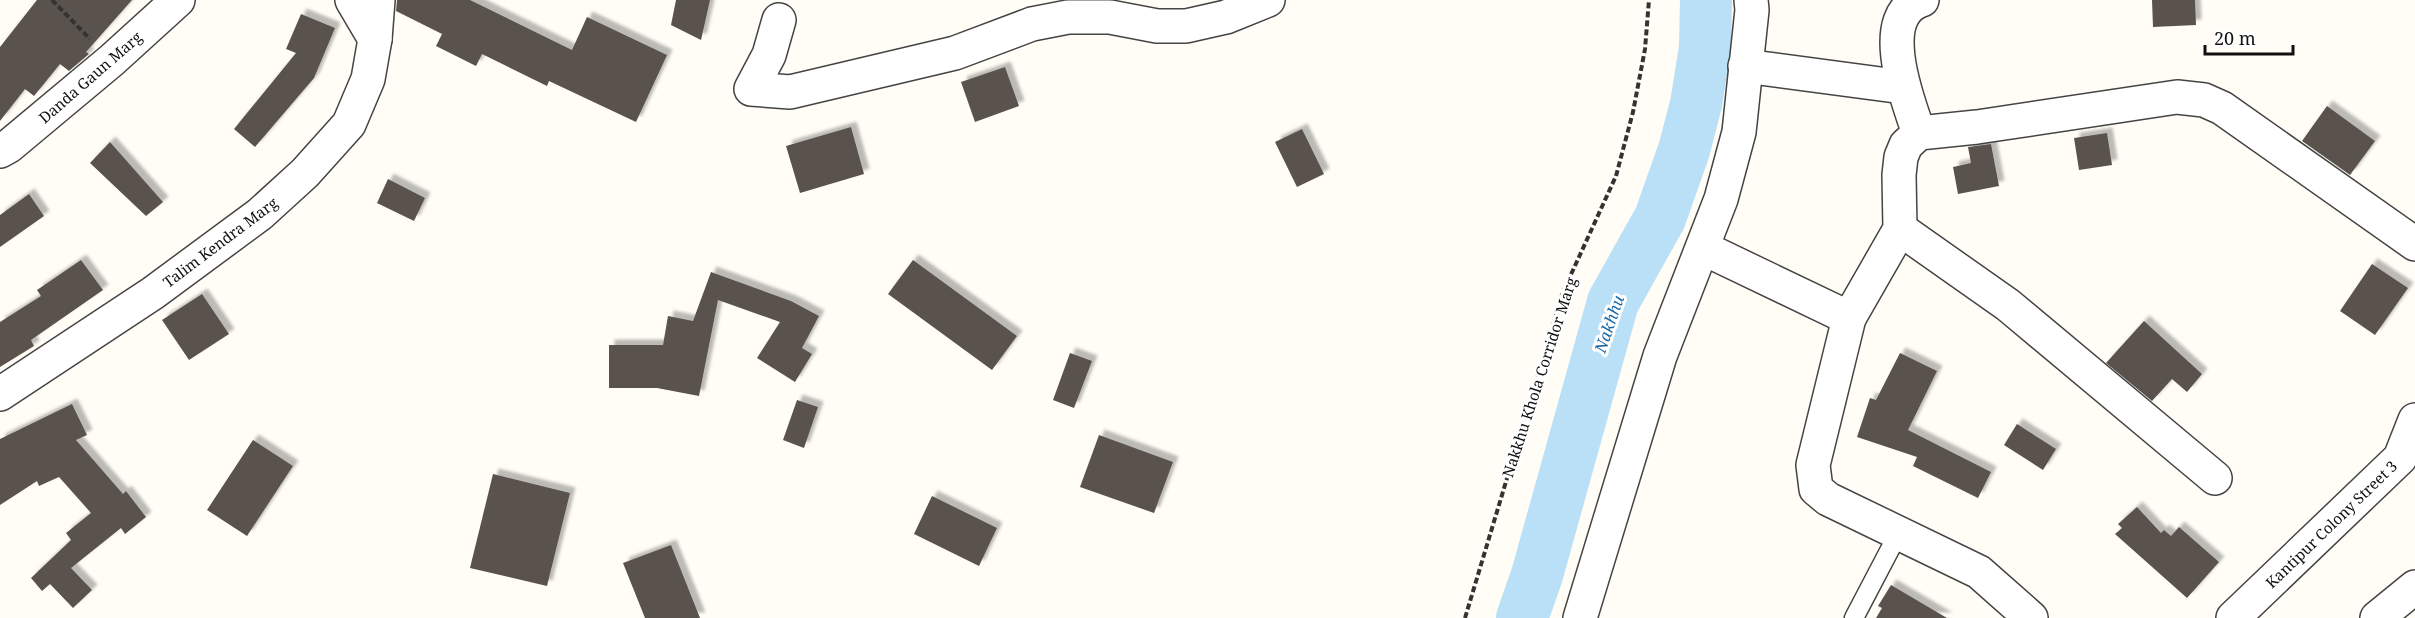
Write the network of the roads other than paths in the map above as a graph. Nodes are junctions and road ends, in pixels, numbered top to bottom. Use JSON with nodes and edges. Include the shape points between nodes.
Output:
{"nodes":[{"id":1,"x":178,"y":0,"type":"edge"},
{"id":2,"x":352,"y":0,"type":"edge"},
{"id":3,"x":378,"y":0,"type":"edge"},
{"id":4,"x":1268,"y":0,"type":"edge"},
{"id":5,"x":1751,"y":0,"type":"edge"},
{"id":6,"x":1922,"y":0,"type":"edge"},
{"id":7,"x":779,"y":18,"type":"edge"},
{"id":8,"x":375,"y":39,"type":"junction"},
{"id":9,"x":1745,"y":66,"type":"junction"},
{"id":10,"x":1903,"y":87,"type":"junction"},
{"id":11,"x":1919,"y":133,"type":"junction"},
{"id":12,"x":0,"y":151,"type":"edge"},
{"id":13,"x":1900,"y":230,"type":"junction"},
{"id":14,"x":2415,"y":244,"type":"edge"},
{"id":15,"x":1703,"y":248,"type":"junction"},
{"id":16,"x":1849,"y":318,"type":"junction"},
{"id":17,"x":0,"y":394,"type":"edge"},
{"id":18,"x":2415,"y":420,"type":"edge"},
{"id":19,"x":2215,"y":478,"type":"dead end"},
{"id":20,"x":1898,"y":534,"type":"junction"},
{"id":21,"x":2415,"y":586,"type":"edge"},
{"id":22,"x":1580,"y":618,"type":"edge"},
{"id":23,"x":1854,"y":618,"type":"edge"},
{"id":24,"x":2031,"y":618,"type":"edge"},
{"id":25,"x":2233,"y":618,"type":"edge"},
{"id":26,"x":2377,"y":618,"type":"edge"}],
"edges":[{"from":1,"to":12,"type":"street","name":"Danda Gaun Marg","via":[[112,60]]},
{"from":2,"to":8,"type":"street"},
{"from":3,"to":8,"type":"street","name":"Talim Kendra Marg"},
{"from":4,"to":7,"type":"street","via":[[1226,17],[1186,26],[1156,26],[1110,17],[1068,17],[1032,24],[955,53],[790,92],[751,89],[770,55]]},
{"from":5,"to":9,"type":"street"},
{"from":6,"to":10,"type":"street","via":[[1902,15],[1898,32]]},
{"from":8,"to":17,"type":"street","name":"Talim Kendra Marg","via":[[368,79],[349,124],[305,173],[260,214],[171,280]]},
{"from":9,"to":10,"type":"street"},
{"from":9,"to":15,"type":"street","via":[[1739,132]]},
{"from":10,"to":11,"type":"street"},
{"from":11,"to":13,"type":"street","via":[[1906,145],[1901,157]]},
{"from":11,"to":14,"type":"street","via":[[2177,97],[2204,100],[2222,108]]},
{"from":13,"to":16,"type":"street"},
{"from":13,"to":19,"type":"street","via":[[2008,305]]},
{"from":15,"to":16,"type":"street"},
{"from":15,"to":22,"type":"street","via":[[1660,356]]},
{"from":16,"to":20,"type":"street","via":[[1813,465],[1816,489]]},
{"from":18,"to":25,"type":"street","name":"Kantipur Colony Street 3","via":[[2400,459]]},
{"from":20,"to":23,"type":"lane"},
{"from":20,"to":24,"type":"street","via":[[1979,572]]},
{"from":21,"to":26,"type":"street"}]}
